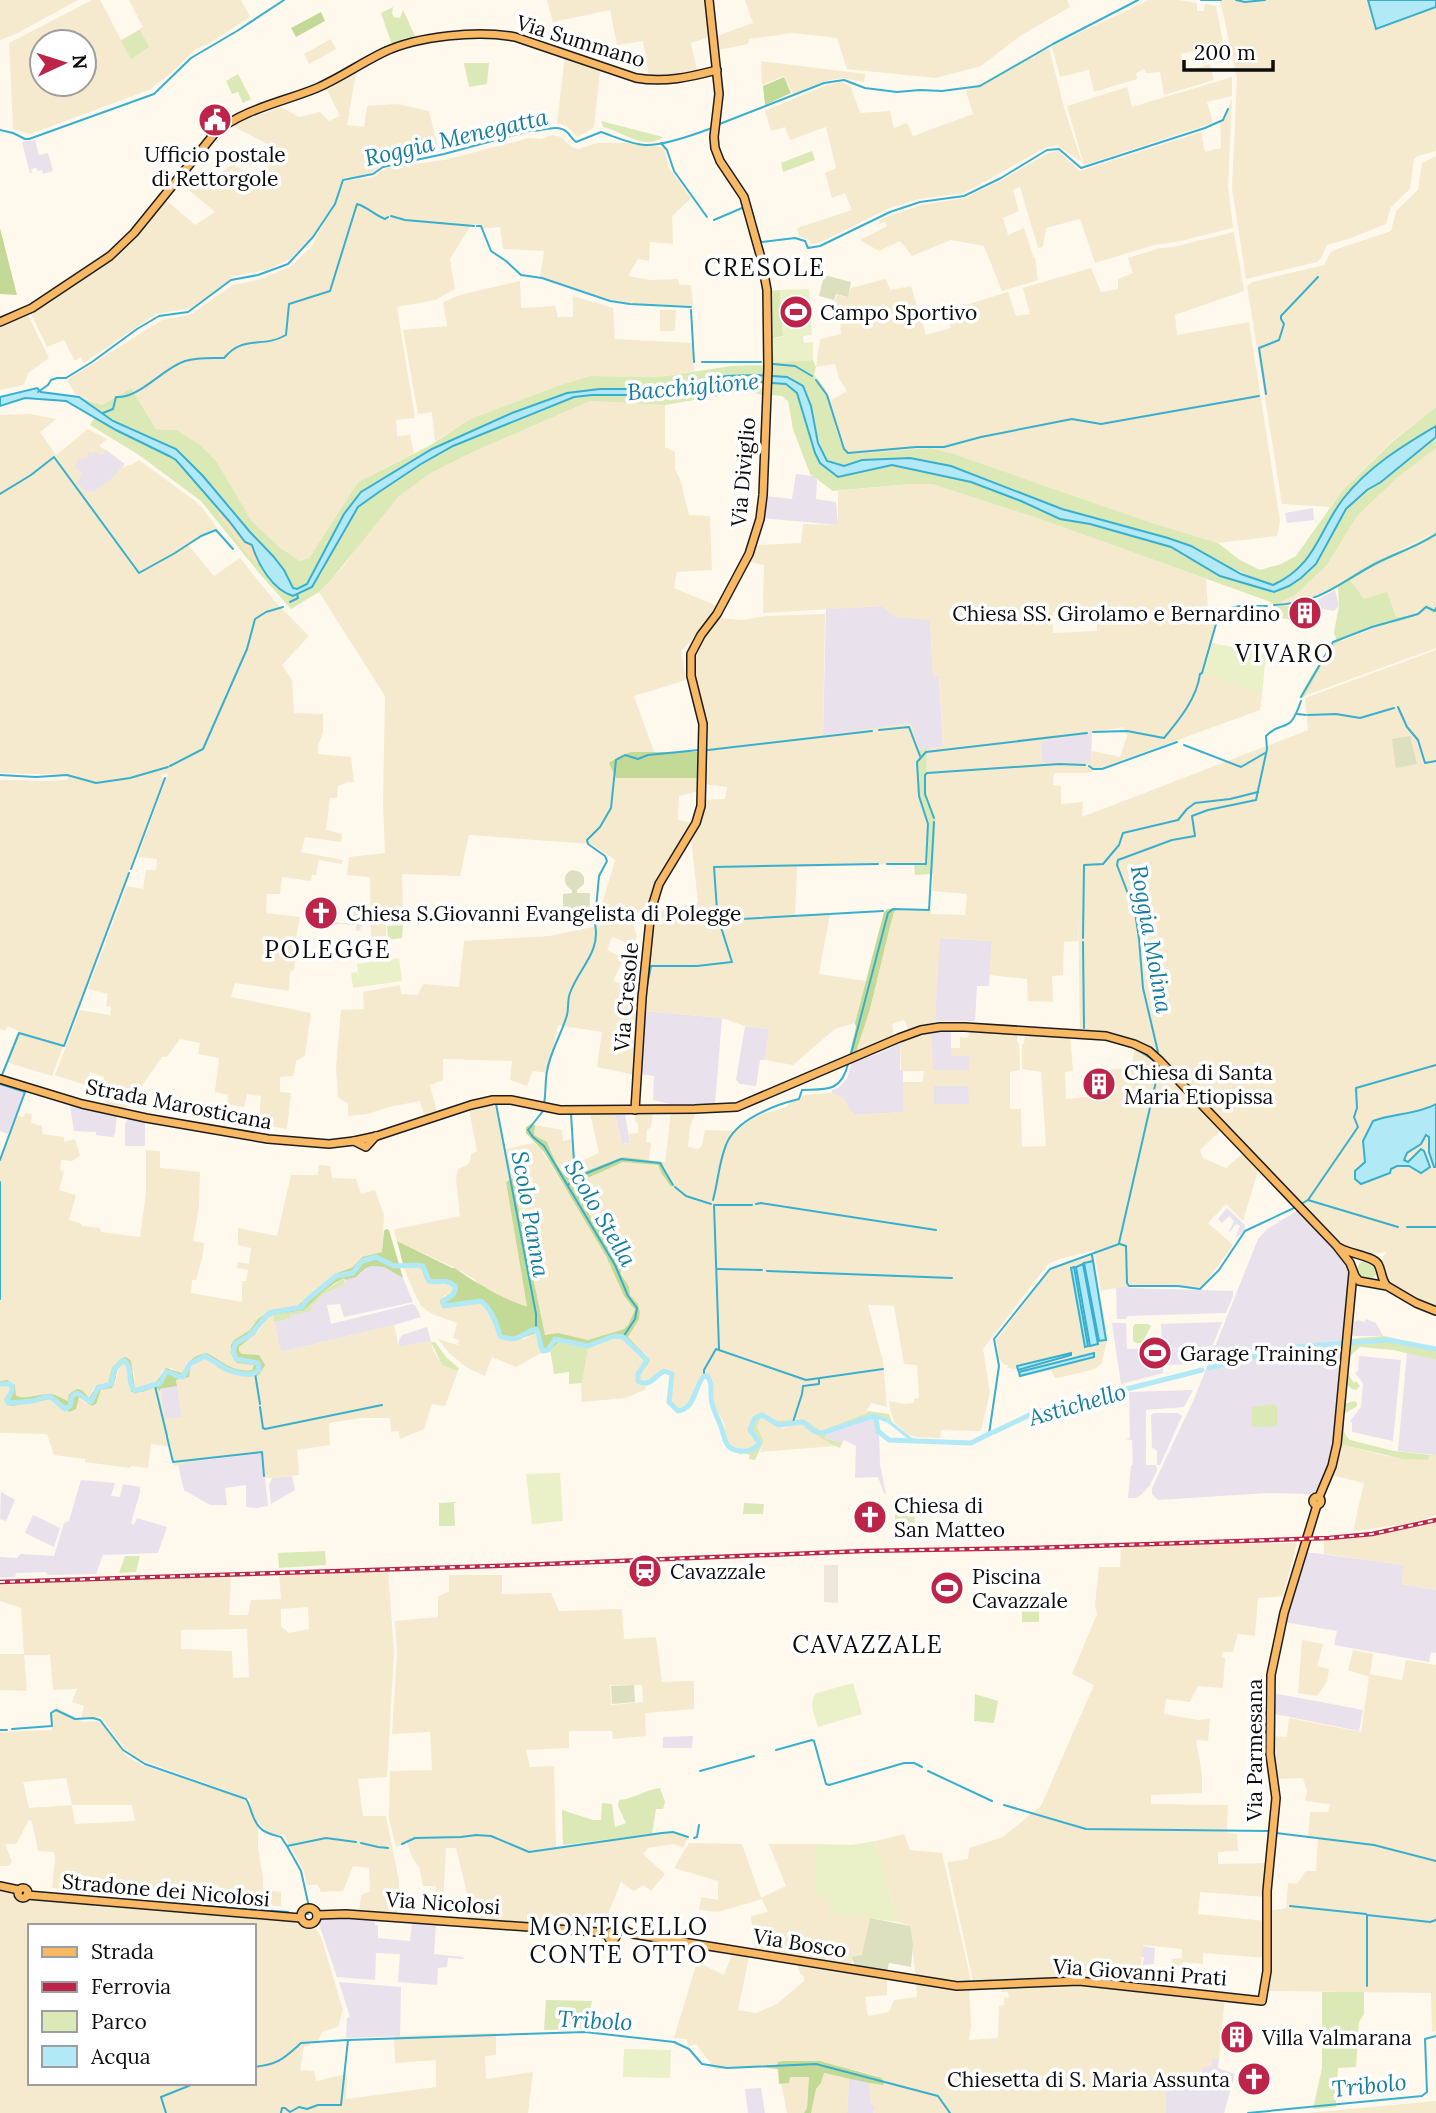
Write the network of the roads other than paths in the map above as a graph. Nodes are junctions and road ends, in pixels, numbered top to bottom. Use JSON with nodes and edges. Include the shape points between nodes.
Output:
{"nodes":[{"id":1,"x":709,"y":0,"type":"edge"},
{"id":2,"x":717,"y":70,"type":"junction"},
{"id":3,"x":0,"y":322,"type":"edge"},
{"id":4,"x":717,"y":614,"type":"joint"},
{"id":5,"x":0,"y":1079,"type":"edge"},
{"id":6,"x":635,"y":1110,"type":"junction"},
{"id":7,"x":1336,"y":1245,"type":"junction"},
{"id":8,"x":1366,"y":1257,"type":"junction"},
{"id":9,"x":1354,"y":1271,"type":"junction"},
{"id":10,"x":1379,"y":1272,"type":"junction"},
{"id":11,"x":1368,"y":1283,"type":"junction"},
{"id":12,"x":1387,"y":1286,"type":"junction"},
{"id":13,"x":1351,"y":1295,"type":"junction"},
{"id":14,"x":1436,"y":1311,"type":"edge"},
{"id":15,"x":0,"y":1886,"type":"edge"},
{"id":16,"x":317,"y":1915,"type":"joint"},
{"id":17,"x":616,"y":1932,"type":"joint"},
{"id":18,"x":973,"y":1986,"type":"joint"},
{"id":19,"x":1262,"y":2001,"type":"joint"}],
"edges":[{"from":1,"to":2,"type":"main road","name":"Via Diviglio"},
{"from":2,"to":3,"type":"main road","name":"Via Summano","via":[[671,80],[636,78],[515,37],[470,35],[404,44],[319,88],[223,126],[110,256],[32,308]]},
{"from":2,"to":4,"type":"main road","name":"Via Diviglio","via":[[715,148],[744,197],[765,273],[768,309],[760,519],[749,554]]},
{"from":4,"to":6,"type":"main road","name":"Via Cresole","via":[[697,642],[690,662],[703,724],[701,806],[659,884],[651,910]]},
{"from":5,"to":6,"type":"main road","name":"Strada Marosticana","via":[[97,1108],[318,1144],[363,1141],[493,1100],[559,1110]]},
{"from":6,"to":7,"type":"main road","name":"Strada Marosticana","via":[[735,1107],[933,1028],[1117,1038],[1157,1058]]},
{"from":7,"to":8,"type":"main road"},
{"from":7,"to":9,"type":"main road"},
{"from":8,"to":9,"type":"main road","via":[[1358,1260]]},
{"from":8,"to":10,"type":"main road","via":[[1377,1262]]},
{"from":9,"to":11,"type":"main road","via":[[1357,1279]]},
{"from":9,"to":13,"type":"main road","name":"Via Parmesana"},
{"from":10,"to":11,"type":"main road"},
{"from":10,"to":12,"type":"main road"},
{"from":11,"to":12,"type":"main road"},
{"from":11,"to":13,"type":"main road"},
{"from":12,"to":14,"type":"main road"},
{"from":13,"to":19,"type":"main road","name":"Via Parmesana","via":[[1338,1441],[1284,1613],[1271,1675],[1270,1754],[1276,1798]]},
{"from":15,"to":16,"type":"main road","name":"Stradone dei Nicolosi","via":[[25,1889],[27,1895],[301,1918],[306,1923]]},
{"from":16,"to":17,"type":"main road","name":"Via Nicolosi"},
{"from":17,"to":18,"type":"main road","name":"Via Bosco"},
{"from":18,"to":19,"type":"main road","name":"Via Giovanni Prati","via":[[1079,1981]]}]}
